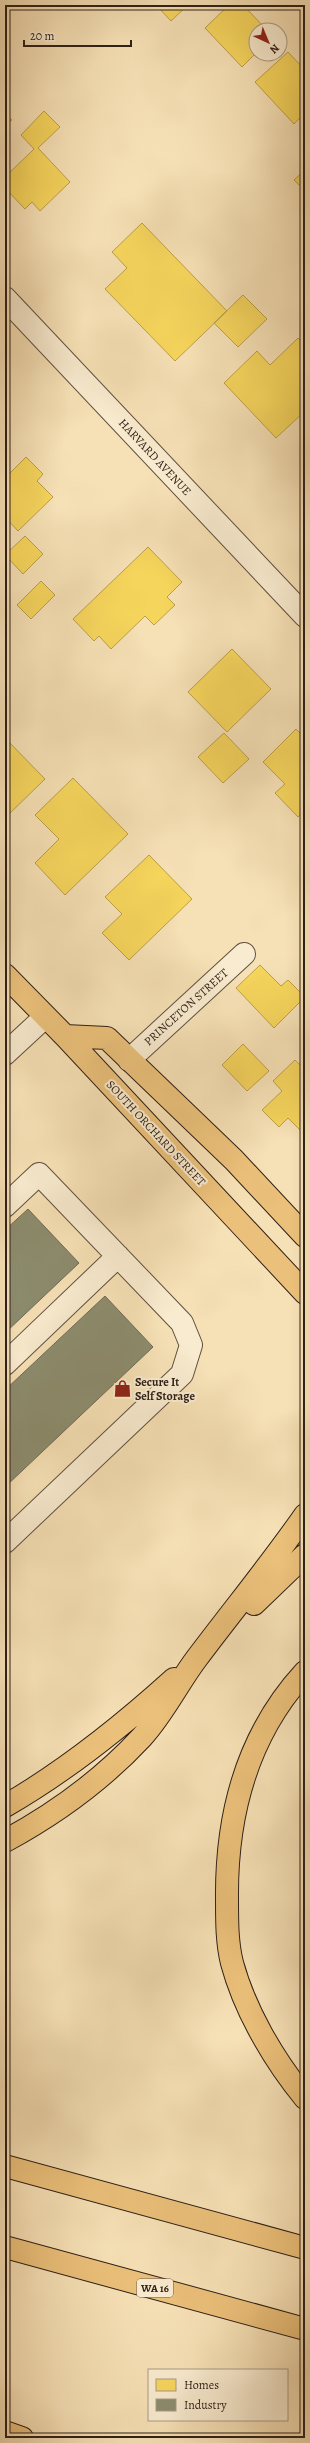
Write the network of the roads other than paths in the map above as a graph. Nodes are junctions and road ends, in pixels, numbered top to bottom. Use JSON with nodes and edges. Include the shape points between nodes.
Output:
{"nodes":[{"id":1,"x":5,"y":298,"type":"edge"},
{"id":2,"x":305,"y":616,"type":"edge"},
{"id":3,"x":244,"y":954,"type":"dead end"},
{"id":4,"x":5,"y":975,"type":"edge"},
{"id":5,"x":45,"y":1017,"type":"junction"},
{"id":6,"x":65,"y":1036,"type":"junction"},
{"id":7,"x":5,"y":1054,"type":"edge"},
{"id":8,"x":129,"y":1060,"type":"junction"},
{"id":9,"x":5,"y":1206,"type":"edge"},
{"id":10,"x":305,"y":1236,"type":"edge"},
{"id":11,"x":118,"y":1256,"type":"junction"},
{"id":12,"x":305,"y":1293,"type":"edge"},
{"id":13,"x":5,"y":1364,"type":"edge"},
{"id":14,"x":305,"y":1515,"type":"edge"},
{"id":15,"x":5,"y":1542,"type":"edge"},
{"id":16,"x":305,"y":1555,"type":"edge"},
{"id":17,"x":197,"y":1658,"type":"junction"},
{"id":18,"x":305,"y":1672,"type":"edge"},
{"id":19,"x":5,"y":1806,"type":"edge"},
{"id":20,"x":5,"y":1842,"type":"edge"},
{"id":21,"x":305,"y":2098,"type":"edge"},
{"id":22,"x":5,"y":2166,"type":"edge"},
{"id":23,"x":5,"y":2247,"type":"edge"},
{"id":24,"x":305,"y":2248,"type":"edge"},
{"id":25,"x":305,"y":2329,"type":"edge"},
{"id":26,"x":5,"y":2432,"type":"edge"},
{"id":27,"x":22,"y":2438,"type":"edge"}],
"edges":[{"from":1,"to":2,"type":"street","name":"HARVARD AVENUE"},
{"from":3,"to":8,"type":"street","name":"PRINCETON STREET"},
{"from":4,"to":5,"type":"main road","name":"SOUTH ORCHARD STREET"},
{"from":5,"to":6,"type":"main road","name":"SOUTH ORCHARD STREET"},
{"from":5,"to":7,"type":"street"},
{"from":6,"to":8,"type":"main road","via":[[107,1038]]},
{"from":6,"to":12,"type":"main road","name":"SOUTH ORCHARD STREET"},
{"from":8,"to":10,"type":"main road","via":[[234,1160]]},
{"from":9,"to":11,"type":"street","via":[[39,1174]]},
{"from":11,"to":13,"type":"street"},
{"from":11,"to":15,"type":"street","via":[[182,1323],[191,1345],[182,1374]]},
{"from":14,"to":17,"type":"main road"},
{"from":16,"to":17,"type":"main road"},
{"from":17,"to":19,"type":"main road","via":[[92,1749]]},
{"from":17,"to":20,"type":"main road","via":[[142,1737],[114,1765],[75,1797]]},
{"from":18,"to":21,"type":"main road","via":[[275,1710],[257,1743],[244,1776],[227,1848],[226,1885],[227,1936],[239,1986],[280,2064]]},
{"from":22,"to":24,"type":"main road"},
{"from":23,"to":25,"type":"main road","number":"WA 16"},
{"from":26,"to":27,"type":"main road"}]}
